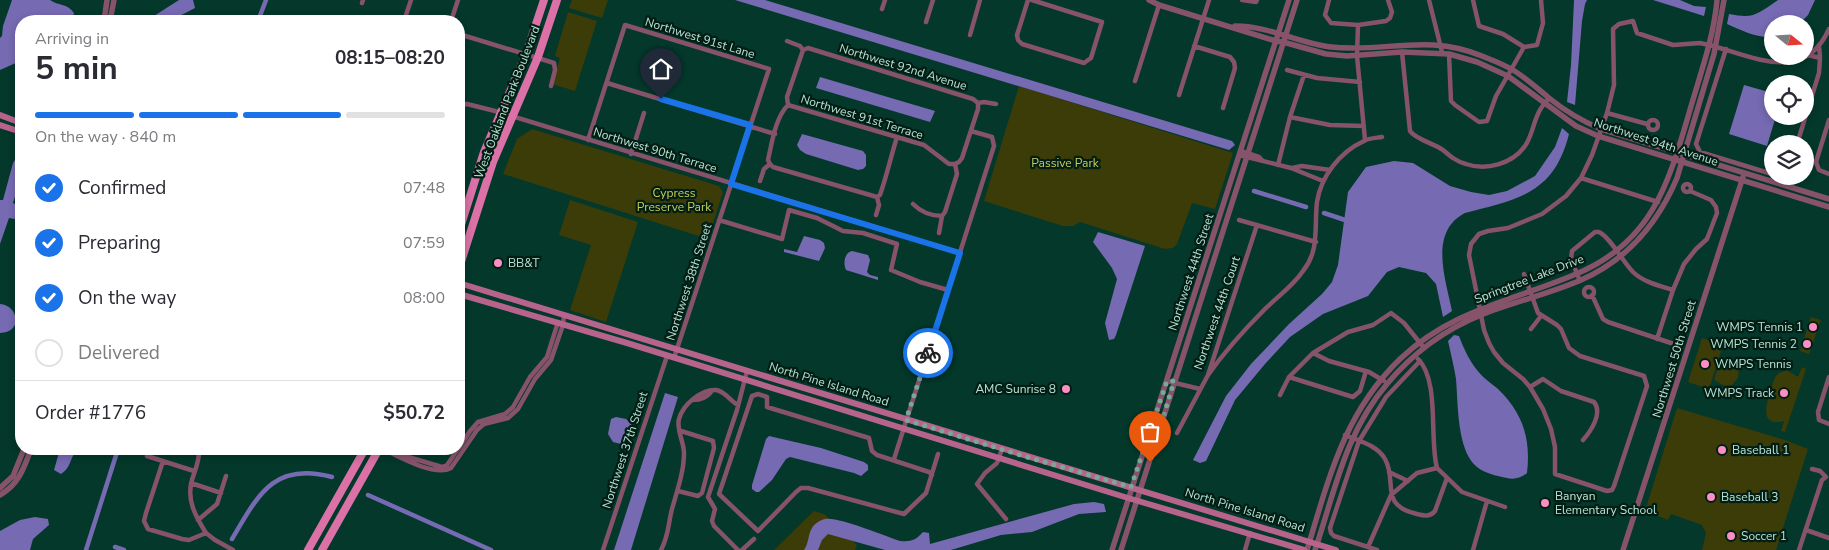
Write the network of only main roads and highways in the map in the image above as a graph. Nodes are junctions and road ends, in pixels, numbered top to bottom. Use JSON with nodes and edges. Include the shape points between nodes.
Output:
{"nodes":[{"id":1,"x":544,"y":0,"type":"edge"},
{"id":2,"x":557,"y":0,"type":"edge"},
{"id":3,"x":0,"y":115,"type":"edge"},
{"id":4,"x":15,"y":120,"type":"edge"},
{"id":5,"x":0,"y":125,"type":"edge"},
{"id":6,"x":15,"y":130,"type":"edge"},
{"id":7,"x":465,"y":212,"type":"edge"},
{"id":8,"x":465,"y":249,"type":"edge"},
{"id":9,"x":465,"y":285,"type":"edge"},
{"id":10,"x":465,"y":296,"type":"edge"},
{"id":11,"x":362,"y":455,"type":"edge"},
{"id":12,"x":375,"y":455,"type":"edge"},
{"id":13,"x":1205,"y":520,"type":"junction"},
{"id":14,"x":1256,"y":525,"type":"junction"},
{"id":15,"x":1316,"y":547,"type":"edge"},
{"id":16,"x":308,"y":550,"type":"edge"},
{"id":17,"x":322,"y":550,"type":"edge"},
{"id":18,"x":1306,"y":550,"type":"edge"},
{"id":19,"x":1336,"y":550,"type":"edge"}],
"edges":[{"from":1,"to":7,"type":"main road","name":"West Oakland Park Boulevard","via":[[526,54],[480,163]]},
{"from":2,"to":8,"type":"main road","name":"West Oakland Park Boulevard","via":[[538,57],[493,162]]},
{"from":3,"to":4,"type":"main road"},
{"from":5,"to":6,"type":"main road"},
{"from":9,"to":14,"type":"main road","name":"North Pine Island Road"},
{"from":10,"to":13,"type":"main road","name":"North Pine Island Road"},
{"from":11,"to":16,"type":"main road"},
{"from":12,"to":17,"type":"main road"},
{"from":13,"to":14,"type":"main road","via":[[1245,528]]},
{"from":13,"to":18,"type":"main road","name":"North Pine Island Road"},
{"from":14,"to":15,"type":"main road","name":"North Pine Island Road","via":[[1310,542]]},
{"from":15,"to":19,"type":"main road","name":"North Pine Island Road"}]}
